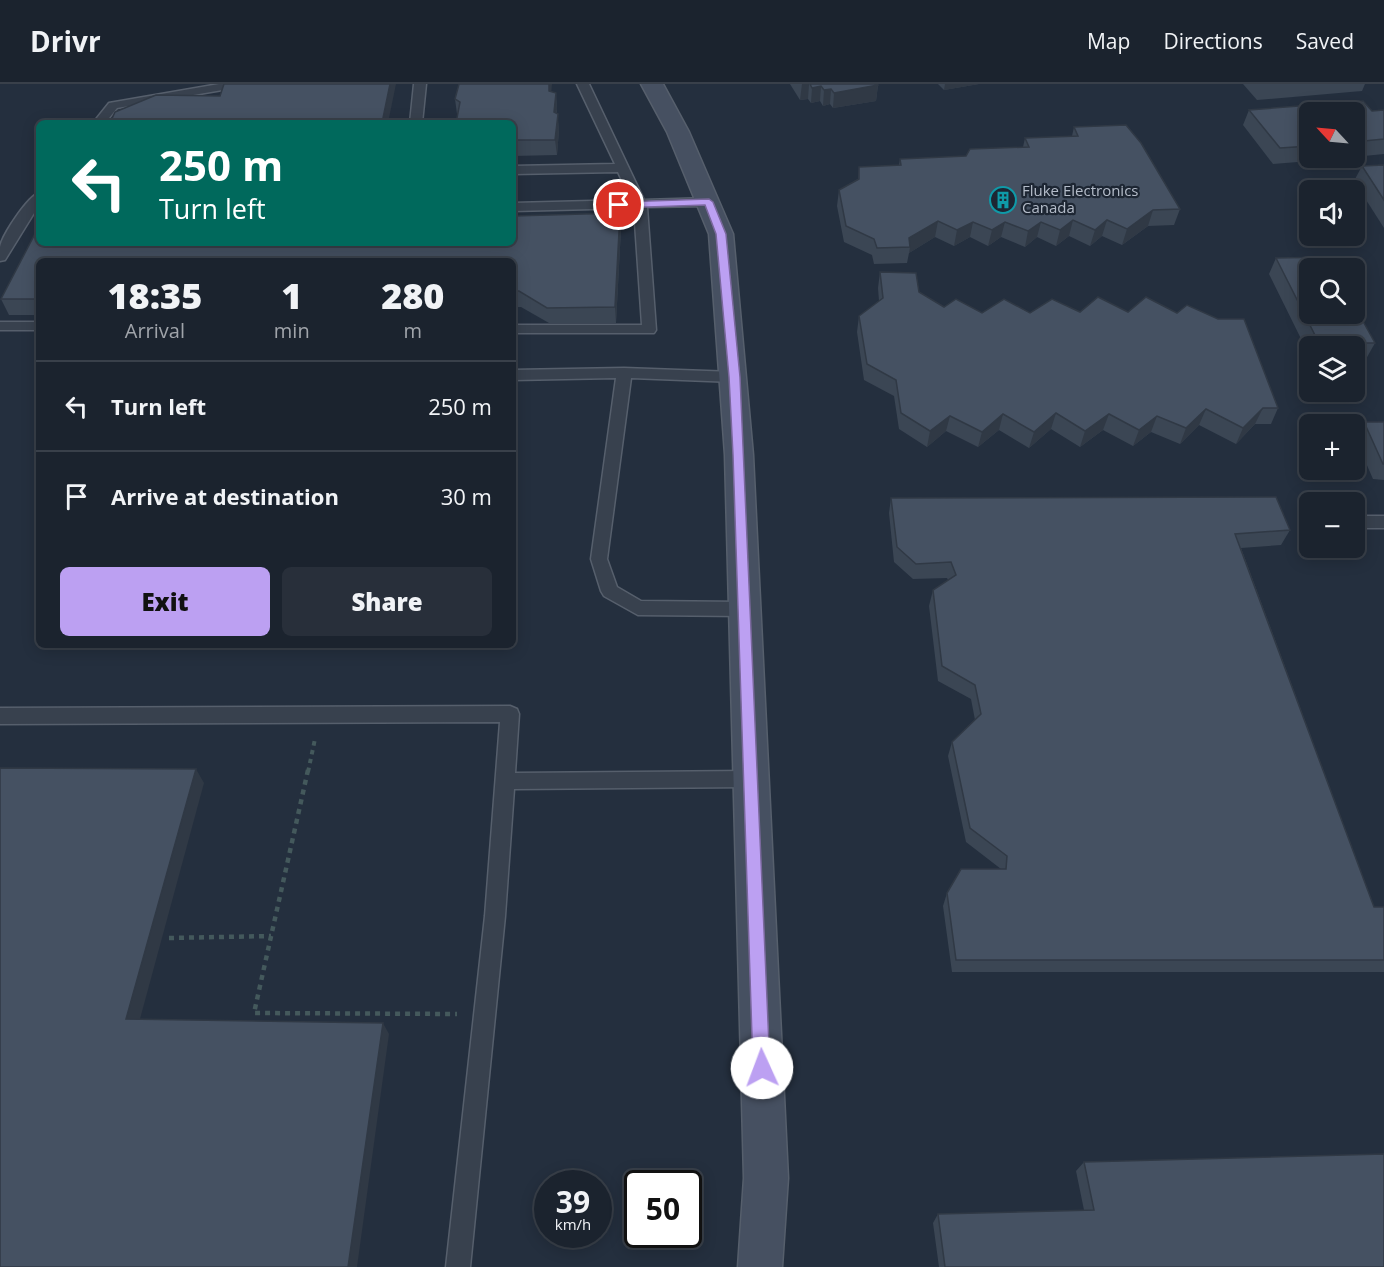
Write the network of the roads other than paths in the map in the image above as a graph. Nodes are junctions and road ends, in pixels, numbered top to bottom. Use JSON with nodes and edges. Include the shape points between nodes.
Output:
{"nodes":[{"id":1,"x":240,"y":84,"type":"edge"},
{"id":2,"x":420,"y":84,"type":"edge"},
{"id":3,"x":583,"y":84,"type":"edge"},
{"id":4,"x":652,"y":84,"type":"edge"},
{"id":5,"x":101,"y":120,"type":"edge"},
{"id":6,"x":416,"y":120,"type":"edge"},
{"id":7,"x":623,"y":168,"type":"junction"},
{"id":8,"x":516,"y":170,"type":"edge"},
{"id":9,"x":709,"y":202,"type":"junction"},
{"id":10,"x":640,"y":205,"type":"junction"},
{"id":11,"x":516,"y":207,"type":"edge"},
{"id":12,"x":32,"y":214,"type":"edge"},
{"id":13,"x":0,"y":256,"type":"edge"},
{"id":14,"x":0,"y":326,"type":"edge"},
{"id":15,"x":36,"y":326,"type":"edge"},
{"id":16,"x":516,"y":329,"type":"edge"},
{"id":17,"x":624,"y":373,"type":"junction"},
{"id":18,"x":516,"y":375,"type":"edge"},
{"id":19,"x":734,"y":377,"type":"junction"},
{"id":20,"x":1365,"y":522,"type":"edge"},
{"id":21,"x":1384,"y":522,"type":"edge"},
{"id":22,"x":745,"y":609,"type":"junction"},
{"id":23,"x":0,"y":716,"type":"edge"},
{"id":24,"x":750,"y":779,"type":"junction"},
{"id":25,"x":506,"y":781,"type":"junction"},
{"id":26,"x":458,"y":1267,"type":"edge"},
{"id":27,"x":760,"y":1267,"type":"edge"}],
"edges":[{"from":1,"to":5,"type":"lane","via":[[113,105]]},
{"from":2,"to":6,"type":"lane"},
{"from":3,"to":7,"type":"lane"},
{"from":4,"to":9,"type":"main road"},
{"from":7,"to":8,"type":"lane"},
{"from":7,"to":10,"type":"lane"},
{"from":9,"to":10,"type":"lane"},
{"from":9,"to":19,"type":"main road","via":[[721,234]]},
{"from":10,"to":11,"type":"lane"},
{"from":10,"to":16,"type":"lane","via":[[649,330]]},
{"from":12,"to":13,"type":"lane"},
{"from":14,"to":15,"type":"lane"},
{"from":17,"to":18,"type":"lane"},
{"from":17,"to":19,"type":"lane"},
{"from":17,"to":22,"type":"lane","via":[[599,559],[610,591],[638,608]]},
{"from":19,"to":22,"type":"main road"},
{"from":20,"to":21,"type":"lane"},
{"from":22,"to":24,"type":"main road"},
{"from":23,"to":25,"type":"lane","via":[[510,714]]},
{"from":24,"to":25,"type":"lane"},
{"from":24,"to":27,"type":"main road","via":[[766,1178]]},
{"from":25,"to":26,"type":"lane"}]}
